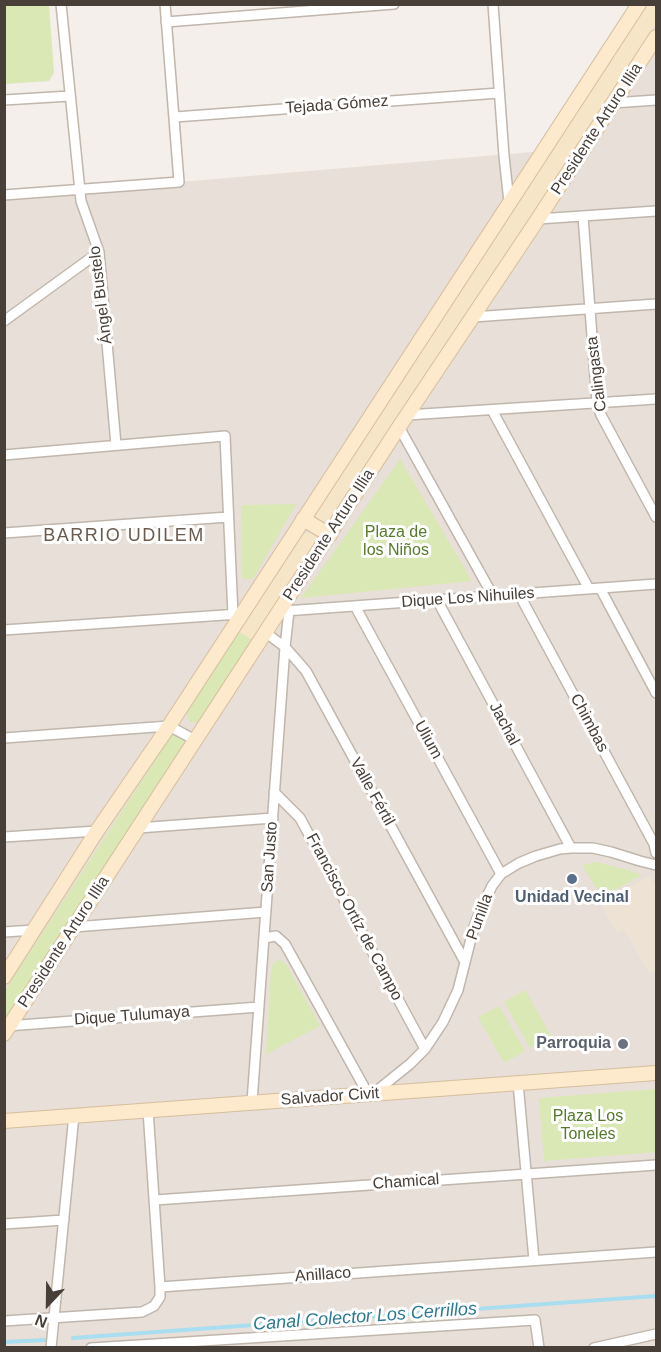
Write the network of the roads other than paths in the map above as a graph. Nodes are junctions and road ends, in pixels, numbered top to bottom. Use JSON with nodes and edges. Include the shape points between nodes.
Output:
{"nodes":[{"id":1,"x":61,"y":4,"type":"edge"},
{"id":2,"x":165,"y":4,"type":"edge"},
{"id":3,"x":394,"y":4,"type":"edge"},
{"id":4,"x":493,"y":4,"type":"edge"},
{"id":5,"x":639,"y":4,"type":"edge"},
{"id":6,"x":166,"y":22,"type":"junction"},
{"id":7,"x":657,"y":38,"type":"edge"},
{"id":8,"x":499,"y":93,"type":"junction"},
{"id":9,"x":70,"y":96,"type":"junction"},
{"id":10,"x":4,"y":100,"type":"edge"},
{"id":11,"x":657,"y":100,"type":"edge"},
{"id":12,"x":613,"y":103,"type":"junction"},
{"id":13,"x":175,"y":117,"type":"junction"},
{"id":14,"x":79,"y":190,"type":"junction"},
{"id":15,"x":4,"y":195,"type":"edge"},
{"id":16,"x":510,"y":204,"type":"junction"},
{"id":17,"x":657,"y":211,"type":"edge"},
{"id":18,"x":583,"y":216,"type":"junction"},
{"id":19,"x":538,"y":219,"type":"junction"},
{"id":20,"x":99,"y":252,"type":"junction"},
{"id":21,"x":657,"y":304,"type":"edge"},
{"id":22,"x":590,"y":309,"type":"junction"},
{"id":23,"x":473,"y":317,"type":"junction"},
{"id":24,"x":4,"y":321,"type":"edge"},
{"id":25,"x":657,"y":399,"type":"edge"},
{"id":26,"x":597,"y":403,"type":"junction"},
{"id":27,"x":492,"y":410,"type":"junction"},
{"id":28,"x":403,"y":421,"type":"junction"},
{"id":29,"x":116,"y":445,"type":"junction"},
{"id":30,"x":4,"y":455,"type":"edge"},
{"id":31,"x":228,"y":517,"type":"junction"},
{"id":32,"x":657,"y":517,"type":"edge"},
{"id":33,"x":303,"y":519,"type":"junction"},
{"id":34,"x":4,"y":533,"type":"edge"},
{"id":35,"x":330,"y":535,"type":"junction"},
{"id":36,"x":657,"y":584,"type":"edge"},
{"id":37,"x":595,"y":589,"type":"junction"},
{"id":38,"x":519,"y":594,"type":"junction"},
{"id":39,"x":493,"y":596,"type":"junction"},
{"id":40,"x":437,"y":600,"type":"junction"},
{"id":41,"x":355,"y":606,"type":"junction"},
{"id":42,"x":284,"y":612,"type":"junction"},
{"id":43,"x":237,"y":614,"type":"junction"},
{"id":44,"x":4,"y":630,"type":"edge"},
{"id":45,"x":266,"y":633,"type":"junction"},
{"id":46,"x":285,"y":647,"type":"junction"},
{"id":47,"x":657,"y":693,"type":"edge"},
{"id":48,"x":169,"y":726,"type":"junction"},
{"id":49,"x":4,"y":738,"type":"edge"},
{"id":50,"x":195,"y":740,"type":"junction"},
{"id":51,"x":274,"y":792,"type":"junction"},
{"id":52,"x":273,"y":818,"type":"junction"},
{"id":53,"x":138,"y":828,"type":"junction"},
{"id":54,"x":98,"y":831,"type":"junction"},
{"id":55,"x":4,"y":837,"type":"edge"},
{"id":56,"x":571,"y":848,"type":"junction"},
{"id":57,"x":657,"y":853,"type":"edge"},
{"id":58,"x":657,"y":865,"type":"edge"},
{"id":59,"x":501,"y":874,"type":"junction"},
{"id":60,"x":266,"y":912,"type":"junction"},
{"id":61,"x":74,"y":927,"type":"junction"},
{"id":62,"x":34,"y":930,"type":"junction"},
{"id":63,"x":4,"y":932,"type":"edge"},
{"id":64,"x":264,"y":938,"type":"junction"},
{"id":65,"x":465,"y":962,"type":"junction"},
{"id":66,"x":4,"y":977,"type":"edge"},
{"id":67,"x":259,"y":1006,"type":"junction"},
{"id":68,"x":6,"y":1028,"type":"edge"},
{"id":69,"x":425,"y":1049,"type":"junction"},
{"id":70,"x":657,"y":1073,"type":"edge"},
{"id":71,"x":518,"y":1083,"type":"junction"},
{"id":72,"x":370,"y":1094,"type":"junction"},
{"id":73,"x":252,"y":1102,"type":"junction"},
{"id":74,"x":148,"y":1110,"type":"junction"},
{"id":75,"x":74,"y":1115,"type":"junction"},
{"id":76,"x":4,"y":1121,"type":"edge"},
{"id":77,"x":657,"y":1165,"type":"edge"},
{"id":78,"x":526,"y":1174,"type":"junction"},
{"id":79,"x":155,"y":1200,"type":"junction"},
{"id":80,"x":64,"y":1220,"type":"junction"},
{"id":81,"x":4,"y":1224,"type":"edge"},
{"id":82,"x":657,"y":1252,"type":"edge"},
{"id":83,"x":534,"y":1260,"type":"junction"},
{"id":84,"x":160,"y":1287,"type":"junction"},
{"id":85,"x":55,"y":1318,"type":"junction"},
{"id":86,"x":4,"y":1321,"type":"edge"},
{"id":87,"x":657,"y":1334,"type":"edge"},
{"id":88,"x":631,"y":1344,"type":"edge"},
{"id":89,"x":51,"y":1347,"type":"edge"},
{"id":90,"x":91,"y":1347,"type":"edge"},
{"id":91,"x":539,"y":1347,"type":"edge"},
{"id":92,"x":594,"y":1347,"type":"edge"}],
"edges":[{"from":1,"to":9,"type":"street","name":"Ángel Bustelo"},
{"from":2,"to":6,"type":"street"},
{"from":3,"to":6,"type":"street"},
{"from":4,"to":8,"type":"street"},
{"from":5,"to":16,"type":"street","name":"Presidente Arturo Illia"},
{"from":6,"to":13,"type":"street"},
{"from":7,"to":12,"type":"street","name":"Presidente Arturo Illia"},
{"from":8,"to":13,"type":"street","name":"Tejada Gómez"},
{"from":8,"to":16,"type":"street"},
{"from":9,"to":10,"type":"street"},
{"from":9,"to":14,"type":"street","name":"Ángel Bustelo"},
{"from":11,"to":12,"type":"street"},
{"from":12,"to":19,"type":"street","name":"Presidente Arturo Illia"},
{"from":13,"to":14,"type":"street","via":[[179,182]]},
{"from":14,"to":15,"type":"street"},
{"from":14,"to":20,"type":"street","name":"Ángel Bustelo"},
{"from":16,"to":33,"type":"street","name":"Presidente Arturo Illia"},
{"from":17,"to":18,"type":"street"},
{"from":18,"to":19,"type":"street"},
{"from":18,"to":22,"type":"street","name":"Calingasta"},
{"from":19,"to":23,"type":"street","name":"Presidente Arturo Illia"},
{"from":20,"to":24,"type":"street"},
{"from":20,"to":29,"type":"street","name":"Ángel Bustelo"},
{"from":21,"to":22,"type":"street"},
{"from":22,"to":23,"type":"street"},
{"from":22,"to":26,"type":"street","name":"Calingasta"},
{"from":23,"to":28,"type":"street","name":"Presidente Arturo Illia"},
{"from":25,"to":26,"type":"street"},
{"from":26,"to":27,"type":"street"},
{"from":26,"to":32,"type":"street","name":"Calingasta"},
{"from":27,"to":28,"type":"street"},
{"from":27,"to":37,"type":"street"},
{"from":28,"to":35,"type":"street","name":"Presidente Arturo Illia"},
{"from":28,"to":39,"type":"street"},
{"from":29,"to":30,"type":"street"},
{"from":29,"to":31,"type":"street","via":[[225,436]]},
{"from":31,"to":34,"type":"street"},
{"from":31,"to":43,"type":"street"},
{"from":33,"to":35,"type":"street"},
{"from":33,"to":43,"type":"street","name":"Presidente Arturo Illia"},
{"from":35,"to":42,"type":"street","name":"Presidente Arturo Illia"},
{"from":36,"to":37,"type":"street","name":"Dique Los Nihuiles"},
{"from":37,"to":38,"type":"street","name":"Dique Los Nihuiles"},
{"from":37,"to":47,"type":"street"},
{"from":38,"to":39,"type":"street","name":"Dique Los Nihuiles"},
{"from":38,"to":57,"type":"street","name":"Chimbas"},
{"from":39,"to":40,"type":"street","name":"Dique Los Nihuiles"},
{"from":40,"to":41,"type":"street","name":"Dique Los Nihuiles"},
{"from":40,"to":56,"type":"street","name":"Jachal"},
{"from":41,"to":42,"type":"street","name":"Dique Los Nihuiles"},
{"from":41,"to":59,"type":"street","name":"Ulium"},
{"from":42,"to":45,"type":"street","name":"Presidente Arturo Illia"},
{"from":42,"to":46,"type":"street","name":"San Justo"},
{"from":43,"to":44,"type":"street"},
{"from":43,"to":48,"type":"street","name":"Presidente Arturo Illia"},
{"from":45,"to":46,"type":"street","name":"Valle Fértil"},
{"from":45,"to":50,"type":"street","name":"Presidente Arturo Illia"},
{"from":46,"to":51,"type":"street","name":"San Justo"},
{"from":46,"to":65,"type":"street","name":"Valle Fértil","via":[[306,671]]},
{"from":48,"to":49,"type":"street"},
{"from":48,"to":50,"type":"street"},
{"from":48,"to":54,"type":"street","name":"Presidente Arturo Illia"},
{"from":50,"to":53,"type":"street","name":"Presidente Arturo Illia"},
{"from":51,"to":52,"type":"street","name":"San Justo"},
{"from":51,"to":69,"type":"street","name":"Francisco Ortíz de Campo","via":[[300,818]]},
{"from":52,"to":53,"type":"street"},
{"from":52,"to":60,"type":"street","name":"San Justo"},
{"from":53,"to":61,"type":"street","name":"Presidente Arturo Illia"},
{"from":54,"to":55,"type":"street"},
{"from":54,"to":62,"type":"street","name":"Presidente Arturo Illia"},
{"from":56,"to":58,"type":"street","name":"Punilla","via":[[593,848]]},
{"from":56,"to":59,"type":"street","name":"Punilla","via":[[536,856]]},
{"from":59,"to":65,"type":"street","name":"Punilla","via":[[480,911]]},
{"from":60,"to":61,"type":"street"},
{"from":60,"to":64,"type":"street","name":"San Justo"},
{"from":61,"to":68,"type":"street","name":"Presidente Arturo Illia"},
{"from":62,"to":63,"type":"street"},
{"from":62,"to":66,"type":"street","name":"Presidente Arturo Illia"},
{"from":64,"to":67,"type":"street","name":"San Justo"},
{"from":64,"to":72,"type":"street","via":[[276,936],[285,944]]},
{"from":65,"to":69,"type":"street","name":"Punilla","via":[[448,1012]]},
{"from":67,"to":68,"type":"street","name":"Dique Tulumaya"},
{"from":67,"to":73,"type":"street","name":"San Justo"},
{"from":69,"to":72,"type":"street","name":"Punilla"},
{"from":70,"to":71,"type":"street","name":"Salvador Civit"},
{"from":71,"to":72,"type":"street","name":"Salvador Civit"},
{"from":71,"to":78,"type":"street"},
{"from":72,"to":73,"type":"street","name":"Salvador Civit"},
{"from":73,"to":74,"type":"street","name":"Salvador Civit"},
{"from":74,"to":75,"type":"street","name":"Salvador Civit"},
{"from":74,"to":79,"type":"street"},
{"from":75,"to":76,"type":"street","name":"Salvador Civit"},
{"from":75,"to":80,"type":"street"},
{"from":77,"to":78,"type":"street","name":"Chamical"},
{"from":78,"to":79,"type":"street","name":"Chamical"},
{"from":78,"to":83,"type":"street"},
{"from":79,"to":84,"type":"street"},
{"from":80,"to":81,"type":"street"},
{"from":80,"to":85,"type":"street"},
{"from":82,"to":83,"type":"street","name":"Anillaco"},
{"from":83,"to":84,"type":"street","name":"Anillaco"},
{"from":84,"to":85,"type":"street","via":[[160,1297],[154,1306],[142,1312]]},
{"from":85,"to":86,"type":"street"},
{"from":85,"to":89,"type":"street"},
{"from":87,"to":88,"type":"street"},
{"from":88,"to":92,"type":"street"},
{"from":90,"to":91,"type":"street","via":[[535,1320]]}]}
